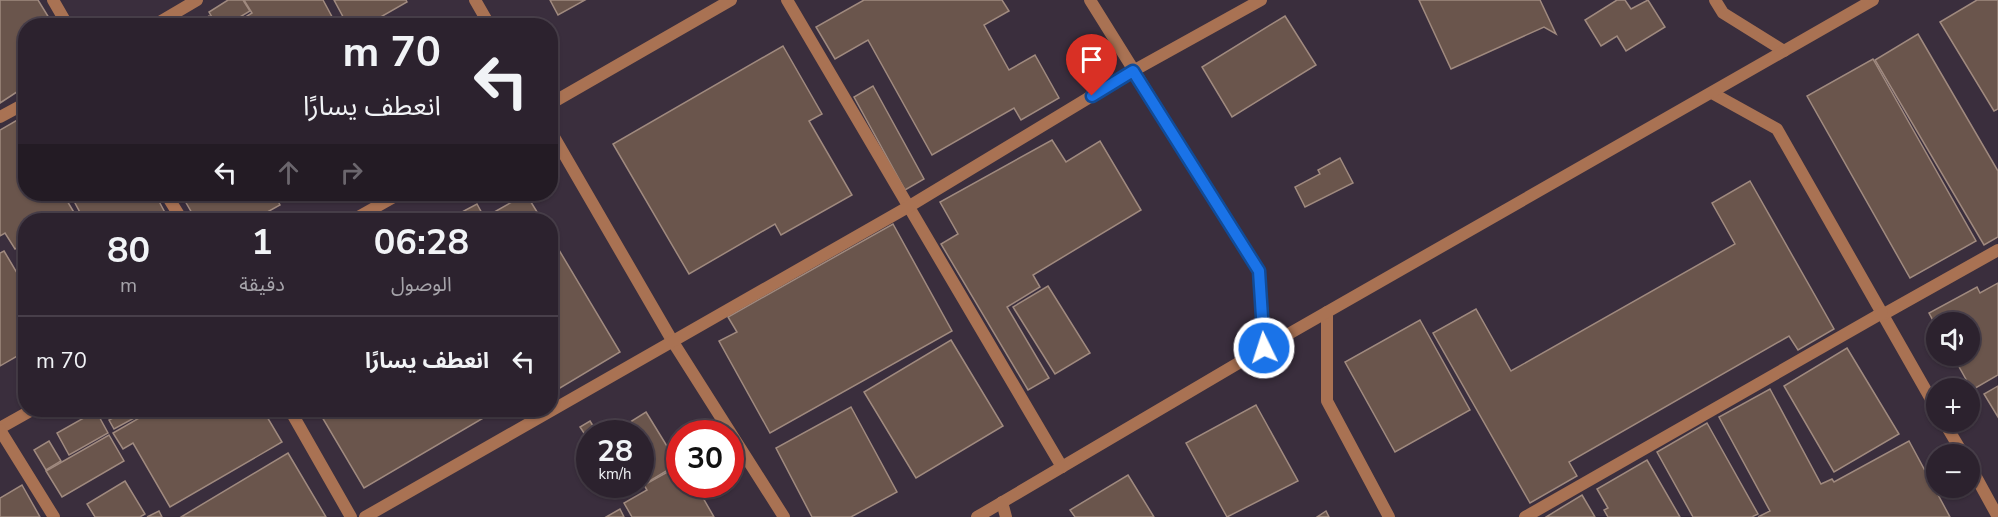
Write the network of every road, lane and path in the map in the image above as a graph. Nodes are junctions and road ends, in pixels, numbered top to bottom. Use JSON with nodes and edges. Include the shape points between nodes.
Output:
{"nodes":[{"id":1,"x":53,"y":0,"type":"edge"},
{"id":2,"x":196,"y":0,"type":"edge"},
{"id":3,"x":476,"y":0,"type":"edge"},
{"id":4,"x":731,"y":0,"type":"edge"},
{"id":5,"x":787,"y":0,"type":"edge"},
{"id":6,"x":1090,"y":0,"type":"edge"},
{"id":7,"x":1261,"y":0,"type":"edge"},
{"id":8,"x":1715,"y":0,"type":"edge"},
{"id":9,"x":1873,"y":0,"type":"edge"},
{"id":10,"x":63,"y":18,"type":"edge"},
{"id":11,"x":166,"y":18,"type":"edge"},
{"id":12,"x":486,"y":18,"type":"edge"},
{"id":13,"x":1784,"y":51,"type":"junction"},
{"id":14,"x":1133,"y":71,"type":"junction"},
{"id":15,"x":1712,"y":93,"type":"junction"},
{"id":16,"x":558,"y":99,"type":"edge"},
{"id":17,"x":18,"y":107,"type":"edge"},
{"id":18,"x":0,"y":117,"type":"edge"},
{"id":19,"x":558,"y":144,"type":"edge"},
{"id":20,"x":387,"y":201,"type":"edge"},
{"id":21,"x":908,"y":207,"type":"junction"},
{"id":22,"x":365,"y":213,"type":"edge"},
{"id":23,"x":1998,"y":250,"type":"edge"},
{"id":24,"x":1327,"y":312,"type":"junction"},
{"id":25,"x":1883,"y":314,"type":"junction"},
{"id":26,"x":673,"y":342,"type":"junction"},
{"id":27,"x":1264,"y":348,"type":"junction"},
{"id":28,"x":1926,"y":390,"type":"edge"},
{"id":29,"x":558,"y":407,"type":"edge"},
{"id":30,"x":20,"y":417,"type":"edge"},
{"id":31,"x":294,"y":417,"type":"edge"},
{"id":32,"x":541,"y":417,"type":"edge"},
{"id":33,"x":0,"y":429,"type":"edge"},
{"id":34,"x":1062,"y":467,"type":"junction"},
{"id":35,"x":1980,"y":484,"type":"edge"},
{"id":36,"x":1002,"y":502,"type":"junction"},
{"id":37,"x":1998,"y":516,"type":"edge"},
{"id":38,"x":54,"y":517,"type":"edge"},
{"id":39,"x":351,"y":517,"type":"edge"},
{"id":40,"x":365,"y":517,"type":"edge"},
{"id":41,"x":784,"y":517,"type":"edge"},
{"id":42,"x":977,"y":517,"type":"edge"},
{"id":43,"x":1006,"y":517,"type":"edge"},
{"id":44,"x":1389,"y":517,"type":"edge"},
{"id":45,"x":1525,"y":517,"type":"edge"}],
"edges":[{"from":1,"to":10,"type":"street"},
{"from":2,"to":11,"type":"street"},
{"from":3,"to":12,"type":"street"},
{"from":4,"to":16,"type":"street"},
{"from":5,"to":21,"type":"street"},
{"from":6,"to":14,"type":"street"},
{"from":7,"to":14,"type":"street"},
{"from":8,"to":13,"type":"street","via":[[1723,13]]},
{"from":9,"to":13,"type":"street"},
{"from":13,"to":15,"type":"street"},
{"from":14,"to":21,"type":"street"},
{"from":14,"to":27,"type":"street","via":[[1259,271]]},
{"from":15,"to":24,"type":"street"},
{"from":15,"to":25,"type":"street","via":[[1777,129]]},
{"from":17,"to":18,"type":"street"},
{"from":19,"to":26,"type":"street"},
{"from":20,"to":22,"type":"street"},
{"from":21,"to":26,"type":"street"},
{"from":21,"to":34,"type":"street"},
{"from":23,"to":25,"type":"street"},
{"from":24,"to":27,"type":"street"},
{"from":24,"to":44,"type":"street","via":[[1327,401]]},
{"from":25,"to":28,"type":"street"},
{"from":25,"to":45,"type":"street"},
{"from":26,"to":29,"type":"street"},
{"from":26,"to":41,"type":"street"},
{"from":27,"to":34,"type":"street"},
{"from":30,"to":33,"type":"street"},
{"from":31,"to":39,"type":"street"},
{"from":32,"to":40,"type":"street"},
{"from":33,"to":38,"type":"street"},
{"from":34,"to":36,"type":"street"},
{"from":35,"to":37,"type":"street"},
{"from":36,"to":42,"type":"street"},
{"from":36,"to":43,"type":"street"}]}
